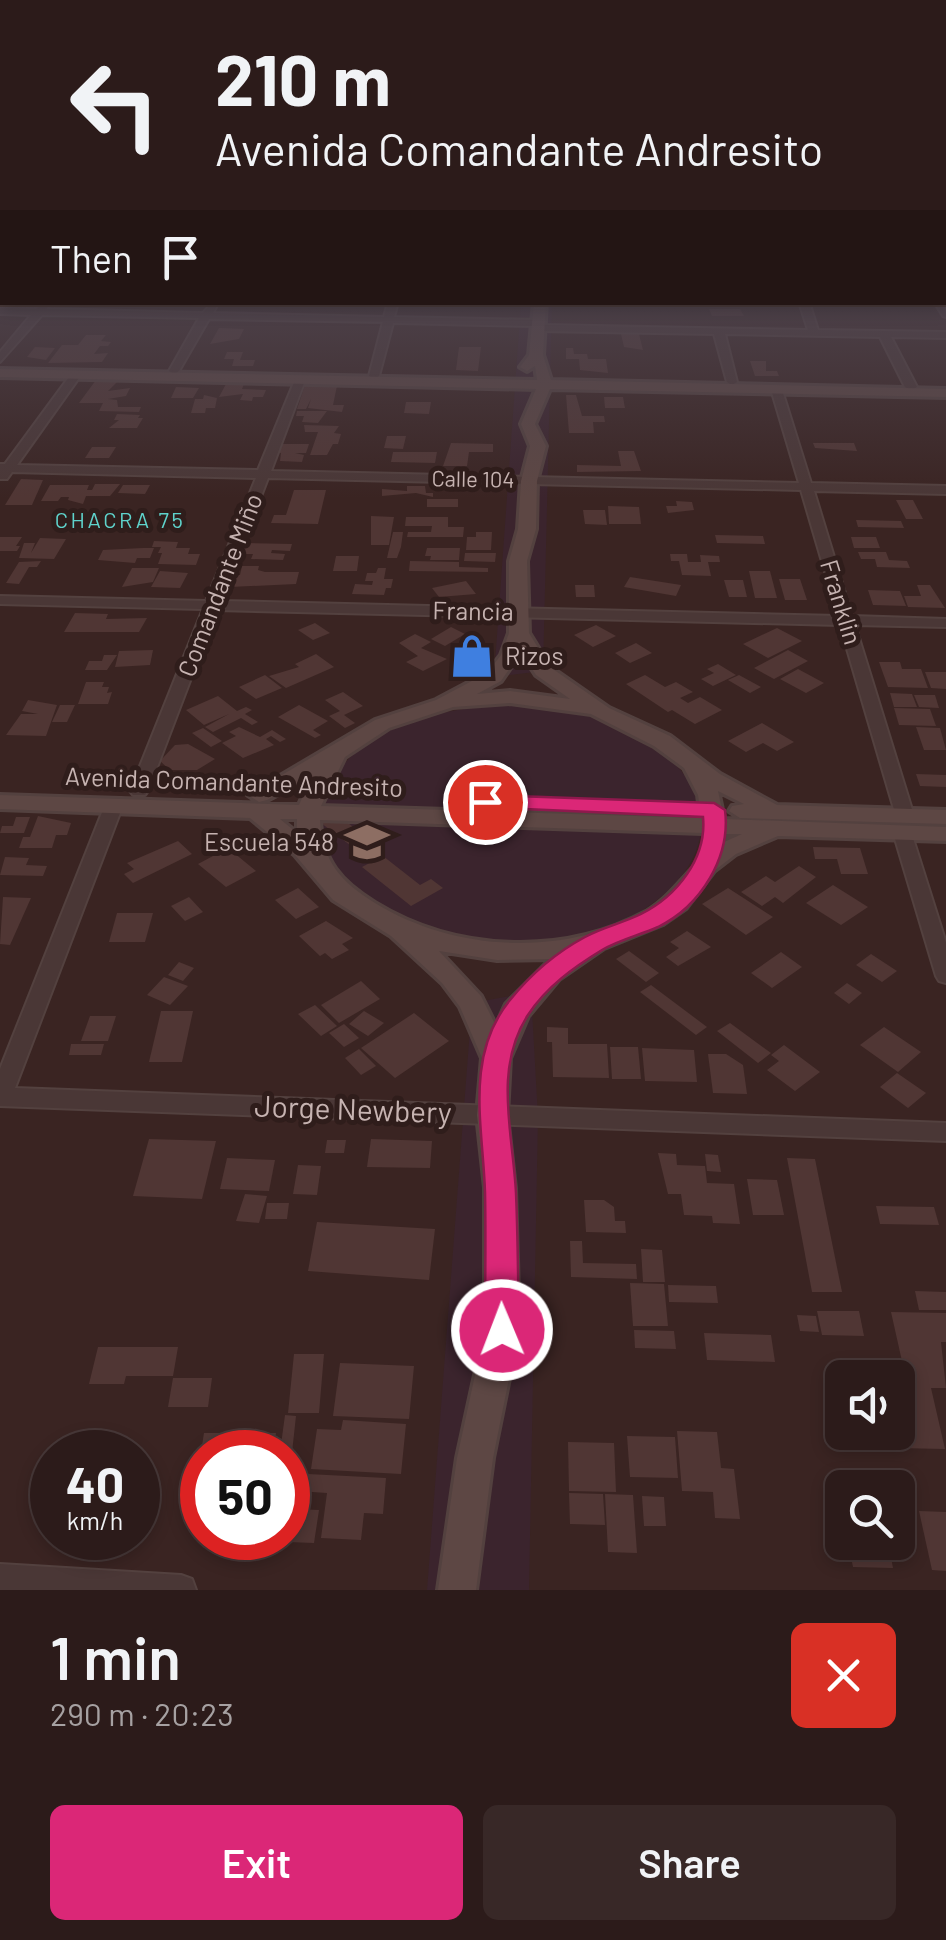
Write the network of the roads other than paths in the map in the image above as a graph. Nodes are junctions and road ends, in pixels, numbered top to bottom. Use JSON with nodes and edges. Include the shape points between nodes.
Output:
{"nodes":[{"id":1,"x":187,"y":349,"type":"edge"},
{"id":2,"x":381,"y":349,"type":"edge"},
{"id":3,"x":537,"y":349,"type":"edge"},
{"id":4,"x":723,"y":349,"type":"edge"},
{"id":5,"x":892,"y":349,"type":"edge"},
{"id":6,"x":536,"y":355,"type":"junction"},
{"id":7,"x":0,"y":370,"type":"edge"},
{"id":8,"x":174,"y":372,"type":"junction"},
{"id":9,"x":76,"y":375,"type":"junction"},
{"id":10,"x":374,"y":376,"type":"junction"},
{"id":11,"x":300,"y":380,"type":"junction"},
{"id":12,"x":522,"y":382,"type":"junction"},
{"id":13,"x":546,"y":382,"type":"junction"},
{"id":14,"x":732,"y":382,"type":"junction"},
{"id":15,"x":912,"y":386,"type":"junction"},
{"id":16,"x":777,"y":389,"type":"junction"},
{"id":17,"x":946,"y":390,"type":"edge"},
{"id":18,"x":536,"y":410,"type":"junction"},
{"id":19,"x":3,"y":472,"type":"edge"},
{"id":20,"x":263,"y":474,"type":"junction"},
{"id":21,"x":529,"y":480,"type":"junction"},
{"id":22,"x":807,"y":487,"type":"junction"},
{"id":23,"x":946,"y":490,"type":"edge"},
{"id":24,"x":0,"y":600,"type":"edge"},
{"id":25,"x":212,"y":605,"type":"junction"},
{"id":26,"x":847,"y":621,"type":"junction"},
{"id":27,"x":518,"y":623,"type":"junction"},
{"id":28,"x":946,"y":623,"type":"edge"},
{"id":29,"x":443,"y":704,"type":"junction"},
{"id":30,"x":602,"y":712,"type":"junction"},
{"id":31,"x":356,"y":740,"type":"junction"},
{"id":32,"x":686,"y":760,"type":"junction"},
{"id":33,"x":0,"y":787,"type":"edge"},
{"id":34,"x":139,"y":791,"type":"junction"},
{"id":35,"x":0,"y":802,"type":"edge"},
{"id":36,"x":257,"y":802,"type":"junction"},
{"id":37,"x":310,"y":804,"type":"junction"},
{"id":38,"x":114,"y":805,"type":"junction"},
{"id":39,"x":946,"y":817,"type":"edge"},
{"id":40,"x":715,"y":818,"type":"junction"},
{"id":41,"x":780,"y":820,"type":"junction"},
{"id":42,"x":904,"y":824,"type":"junction"},
{"id":43,"x":946,"y":834,"type":"edge"},
{"id":44,"x":706,"y":865,"type":"junction"},
{"id":45,"x":324,"y":873,"type":"junction"},
{"id":46,"x":400,"y":930,"type":"junction"},
{"id":47,"x":596,"y":942,"type":"junction"},
{"id":48,"x":946,"y":976,"type":"edge"},
{"id":49,"x":496,"y":1058,"type":"junction"},
{"id":50,"x":0,"y":1096,"type":"edge"},
{"id":51,"x":492,"y":1115,"type":"junction"},
{"id":52,"x":946,"y":1132,"type":"edge"},
{"id":53,"x":0,"y":1579,"type":"edge"},
{"id":54,"x":181,"y":1590,"type":"edge"},
{"id":55,"x":457,"y":1590,"type":"edge"}],
"edges":[{"from":1,"to":8,"type":"street"},
{"from":2,"to":10,"type":"street"},
{"from":3,"to":6,"type":"main road"},
{"from":4,"to":14,"type":"street"},
{"from":5,"to":15,"type":"street"},
{"from":6,"to":12,"type":"main road"},
{"from":6,"to":13,"type":"main road"},
{"from":7,"to":8,"type":"main road"},
{"from":7,"to":9,"type":"main road"},
{"from":8,"to":10,"type":"main road"},
{"from":9,"to":11,"type":"main road"},
{"from":9,"to":19,"type":"street"},
{"from":10,"to":12,"type":"main road"},
{"from":11,"to":12,"type":"main road"},
{"from":11,"to":20,"type":"street","name":"Comandante Miño"},
{"from":12,"to":13,"type":"main road"},
{"from":12,"to":18,"type":"main road"},
{"from":13,"to":14,"type":"main road"},
{"from":13,"to":16,"type":"main road"},
{"from":13,"to":18,"type":"main road"},
{"from":14,"to":15,"type":"main road"},
{"from":15,"to":17,"type":"main road"},
{"from":16,"to":17,"type":"main road"},
{"from":16,"to":22,"type":"street","name":"Franklin"},
{"from":18,"to":21,"type":"main road","via":[[528,424],[538,446]]},
{"from":19,"to":20,"type":"street","name":"Calle 104"},
{"from":20,"to":21,"type":"street","name":"Calle 104"},
{"from":20,"to":25,"type":"street","name":"Comandante Miño"},
{"from":21,"to":22,"type":"street","name":"Calle 104"},
{"from":21,"to":27,"type":"main road"},
{"from":22,"to":23,"type":"street","name":"Calle 104"},
{"from":22,"to":26,"type":"street","name":"Franklin"},
{"from":24,"to":25,"type":"street","name":"Francia"},
{"from":25,"to":27,"type":"street","name":"Francia"},
{"from":25,"to":34,"type":"street","name":"Comandante Miño"},
{"from":26,"to":27,"type":"street","name":"Francia"},
{"from":26,"to":28,"type":"street","name":"Francia"},
{"from":26,"to":42,"type":"street","name":"Franklin"},
{"from":27,"to":29,"type":"main road","via":[[510,656],[494,677]]},
{"from":27,"to":30,"type":"main road","via":[[542,671]]},
{"from":29,"to":30,"type":"main road","via":[[538,698]]},
{"from":29,"to":31,"type":"main road"},
{"from":30,"to":32,"type":"main road","via":[[634,724]]},
{"from":31,"to":36,"type":"main road"},
{"from":31,"to":37,"type":"main road","via":[[336,757]]},
{"from":32,"to":40,"type":"main road"},
{"from":32,"to":41,"type":"main road"},
{"from":33,"to":34,"type":"main road","name":"Avenida Comandante Andresito"},
{"from":34,"to":36,"type":"main road","name":"Avenida Comandante Andresito"},
{"from":35,"to":38,"type":"main road","name":"Avenida Comandante Andresito"},
{"from":36,"to":37,"type":"main road","name":"Avenida Comandante Andresito"},
{"from":36,"to":38,"type":"main road","name":"Avenida Comandante Andresito"},
{"from":36,"to":45,"type":"main road"},
{"from":37,"to":40,"type":"main road","name":"Avenida Comandante Andresito"},
{"from":37,"to":45,"type":"main road","via":[[313,853]]},
{"from":38,"to":50,"type":"street"},
{"from":39,"to":42,"type":"main road","name":"Avenida Comandante Andresito"},
{"from":40,"to":41,"type":"main road","name":"Avenida Comandante Andresito"},
{"from":40,"to":44,"type":"main road"},
{"from":41,"to":42,"type":"main road","name":"Avenida Comandante Andresito"},
{"from":41,"to":44,"type":"main road"},
{"from":42,"to":43,"type":"main road","name":"Avenida Comandante Andresito"},
{"from":42,"to":48,"type":"street","name":"Franklin"},
{"from":44,"to":47,"type":"main road","via":[[686,893],[654,918]]},
{"from":45,"to":46,"type":"main road","via":[[368,914]]},
{"from":46,"to":47,"type":"main road","via":[[475,950],[532,952]]},
{"from":46,"to":49,"type":"main road","via":[[472,1003]]},
{"from":47,"to":49,"type":"main road","via":[[530,992]]},
{"from":49,"to":51,"type":"main road"},
{"from":50,"to":51,"type":"street","name":"Jorge Newbery"},
{"from":51,"to":52,"type":"street","name":"Jorge Newbery"},
{"from":51,"to":55,"type":"main road","via":[[502,1330]]},
{"from":53,"to":54,"type":"street"}]}
